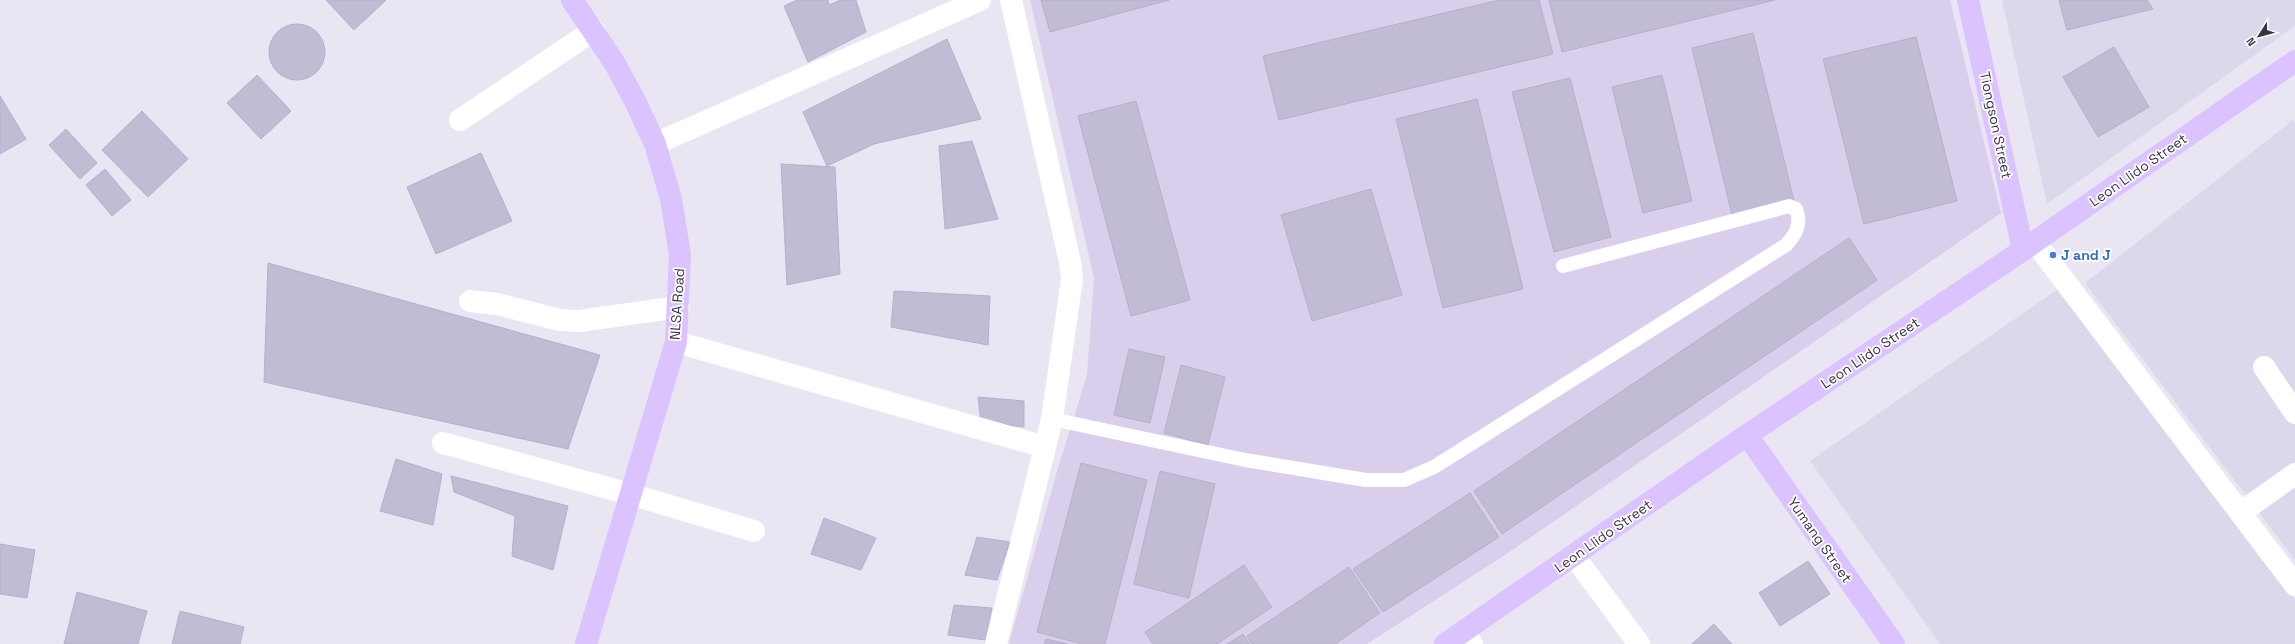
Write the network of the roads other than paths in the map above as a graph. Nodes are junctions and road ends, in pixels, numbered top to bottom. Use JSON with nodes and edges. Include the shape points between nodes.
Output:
{"nodes":[{"id":1,"x":572,"y":0,"type":"edge"},
{"id":2,"x":980,"y":0,"type":"edge"},
{"id":3,"x":1011,"y":0,"type":"edge"},
{"id":4,"x":1968,"y":0,"type":"edge"},
{"id":5,"x":594,"y":30,"type":"junction"},
{"id":6,"x":2295,"y":61,"type":"edge"},
{"id":7,"x":460,"y":120,"type":"dead end"},
{"id":8,"x":655,"y":144,"type":"junction"},
{"id":9,"x":2029,"y":246,"type":"junction"},
{"id":10,"x":1563,"y":266,"type":"dead end"},
{"id":11,"x":470,"y":301,"type":"dead end"},
{"id":12,"x":679,"y":307,"type":"junction"},
{"id":13,"x":676,"y":342,"type":"junction"},
{"id":14,"x":2264,"y":367,"type":"dead end"},
{"id":15,"x":2295,"y":413,"type":"edge"},
{"id":16,"x":1052,"y":420,"type":"junction"},
{"id":17,"x":1747,"y":435,"type":"junction"},
{"id":18,"x":443,"y":443,"type":"dead end"},
{"id":19,"x":1045,"y":447,"type":"junction"},
{"id":20,"x":2295,"y":474,"type":"edge"},
{"id":21,"x":630,"y":494,"type":"junction"},
{"id":22,"x":2240,"y":513,"type":"junction"},
{"id":23,"x":754,"y":531,"type":"dead end"},
{"id":24,"x":1574,"y":556,"type":"junction"},
{"id":25,"x":2295,"y":584,"type":"edge"},
{"id":26,"x":1467,"y":638,"type":"edge"},
{"id":27,"x":586,"y":644,"type":"edge"},
{"id":28,"x":996,"y":644,"type":"edge"},
{"id":29,"x":1445,"y":644,"type":"edge"},
{"id":30,"x":1639,"y":644,"type":"edge"},
{"id":31,"x":1894,"y":644,"type":"edge"}],
"edges":[{"from":1,"to":5,"type":"main road","name":"NLSA Road"},
{"from":2,"to":8,"type":"street"},
{"from":3,"to":16,"type":"street","via":[[1072,278]]},
{"from":4,"to":9,"type":"main road","name":"Tiongson Street"},
{"from":5,"to":7,"type":"street"},
{"from":5,"to":8,"type":"main road","name":"NLSA Road","via":[[636,103]]},
{"from":6,"to":9,"type":"main road","name":"Leon Llido Street"},
{"from":8,"to":12,"type":"main road","name":"NLSA Road","via":[[671,199],[679,248]]},
{"from":9,"to":17,"type":"main road","name":"Leon Llido Street"},
{"from":9,"to":22,"type":"street"},
{"from":10,"to":16,"type":"lane","via":[[1789,206],[1796,209],[1799,216],[1797,234],[1786,245],[1434,467],[1404,480],[1366,480],[1260,462]]},
{"from":11,"to":12,"type":"street","via":[[497,304],[560,320],[579,321]]},
{"from":12,"to":13,"type":"main road","name":"NLSA Road"},
{"from":13,"to":19,"type":"street"},
{"from":13,"to":21,"type":"main road","name":"NLSA Road"},
{"from":14,"to":15,"type":"street"},
{"from":16,"to":19,"type":"street"},
{"from":17,"to":24,"type":"main road","name":"Leon Llido Street"},
{"from":17,"to":31,"type":"main road","name":"Yumang Street"},
{"from":18,"to":21,"type":"street"},
{"from":19,"to":28,"type":"street"},
{"from":20,"to":22,"type":"street"},
{"from":21,"to":23,"type":"street"},
{"from":21,"to":27,"type":"main road","name":"NLSA Road"},
{"from":22,"to":25,"type":"street"},
{"from":24,"to":26,"type":"main road","name":"Leon Llido Street"},
{"from":24,"to":30,"type":"street"},
{"from":26,"to":29,"type":"main road","name":"Leon Llido Street"}]}
